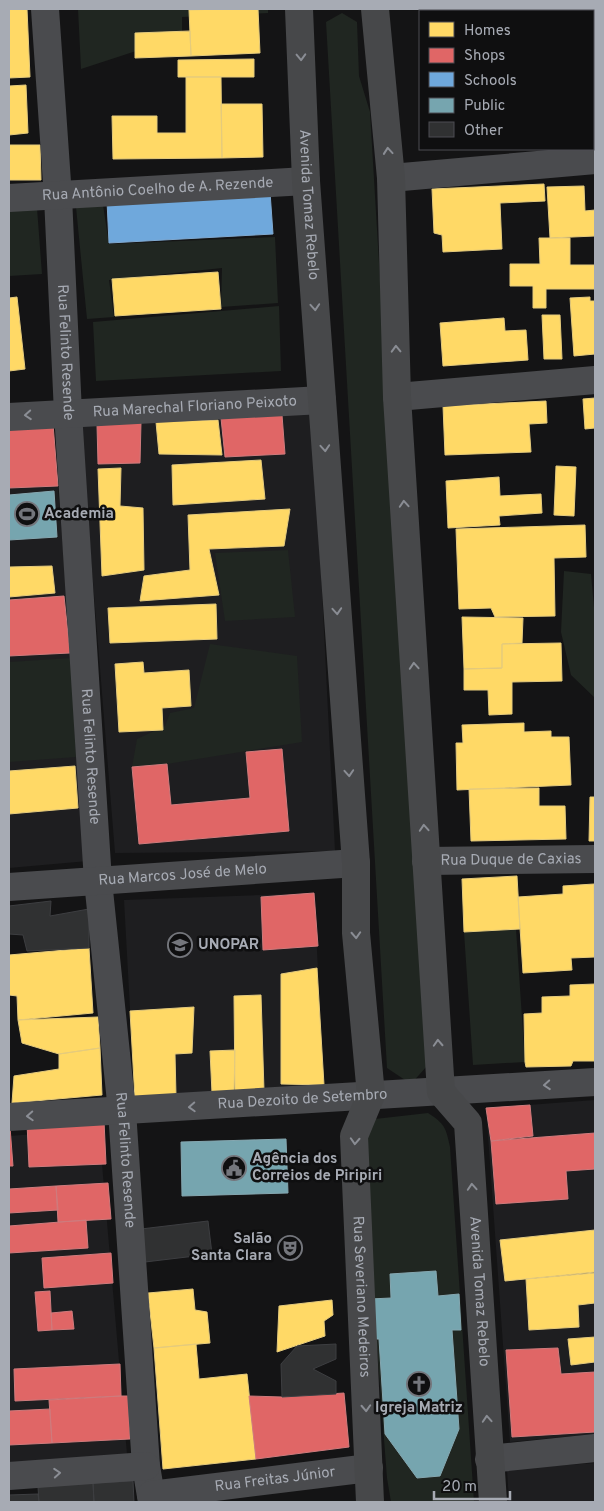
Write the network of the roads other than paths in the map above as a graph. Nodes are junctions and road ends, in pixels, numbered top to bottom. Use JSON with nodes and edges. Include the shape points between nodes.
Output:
{"nodes":[{"id":1,"x":45,"y":9,"type":"edge"},
{"id":2,"x":375,"y":9,"type":"edge"},
{"id":3,"x":306,"y":14,"type":"edge"},
{"id":4,"x":595,"y":160,"type":"edge"},
{"id":5,"x":391,"y":178,"type":"junction"},
{"id":6,"x":306,"y":181,"type":"junction"},
{"id":7,"x":58,"y":196,"type":"junction"},
{"id":8,"x":9,"y":198,"type":"edge"},
{"id":9,"x":595,"y":380,"type":"edge"},
{"id":10,"x":397,"y":397,"type":"junction"},
{"id":11,"x":322,"y":400,"type":"junction"},
{"id":12,"x":68,"y":413,"type":"junction"},
{"id":13,"x":9,"y":417,"type":"edge"},
{"id":14,"x":595,"y":859,"type":"edge"},
{"id":15,"x":426,"y":861,"type":"junction"},
{"id":16,"x":356,"y":863,"type":"junction"},
{"id":17,"x":98,"y":881,"type":"junction"},
{"id":18,"x":9,"y":887,"type":"edge"},
{"id":19,"x":595,"y":1082,"type":"edge"},
{"id":20,"x":441,"y":1092,"type":"junction"},
{"id":21,"x":371,"y":1095,"type":"junction"},
{"id":22,"x":122,"y":1110,"type":"junction"},
{"id":23,"x":9,"y":1117,"type":"edge"},
{"id":24,"x":595,"y":1448,"type":"edge"},
{"id":25,"x":489,"y":1459,"type":"junction"},
{"id":26,"x":146,"y":1466,"type":"junction"},
{"id":27,"x":369,"y":1468,"type":"junction"},
{"id":28,"x":9,"y":1476,"type":"edge"},
{"id":29,"x":151,"y":1499,"type":"edge"},
{"id":30,"x":370,"y":1502,"type":"edge"},
{"id":31,"x":492,"y":1502,"type":"edge"}],
"edges":[{"from":1,"to":7,"type":"street","name":"Rua Felinto Resende"},
{"from":5,"to":2,"type":"main road","one_way":true},
{"from":3,"to":6,"type":"main road","name":"Avenida Tomaz Rebelo","one_way":true},
{"from":4,"to":5,"type":"street"},
{"from":10,"to":5,"type":"main road","one_way":true},
{"from":6,"to":7,"type":"street","name":"Rua Antônio Coelho de A. Rezende"},
{"from":6,"to":11,"type":"main road","name":"Avenida Tomaz Rebelo","one_way":true},
{"from":7,"to":8,"type":"street","name":"Rua Antônio Coelho de A. Rezende"},
{"from":7,"to":12,"type":"street","name":"Rua Felinto Resende"},
{"from":9,"to":10,"type":"street"},
{"from":15,"to":10,"type":"main road","one_way":true},
{"from":11,"to":12,"type":"street","name":"Rua Marechal Floriano Peixoto"},
{"from":11,"to":16,"type":"main road","name":"Avenida Tomaz Rebelo","one_way":true},
{"from":12,"to":13,"type":"street","name":"Rua Marechal Floriano Peixoto","one_way":true},
{"from":12,"to":17,"type":"street","name":"Rua Felinto Resende"},
{"from":14,"to":15,"type":"street","name":"Rua Duque de Caxias"},
{"from":20,"to":15,"type":"main road","one_way":true},
{"from":16,"to":17,"type":"street","name":"Rua Marcos José de Melo"},
{"from":16,"to":21,"type":"main road","name":"Avenida Tomaz Rebelo","one_way":true,"via":[[356,933]]},
{"from":17,"to":18,"type":"street","name":"Rua Marcos José de Melo"},
{"from":17,"to":22,"type":"street","name":"Rua Felinto Resende"},
{"from":19,"to":20,"type":"street","name":"Rua Dezoito de Setembro","one_way":true},
{"from":20,"to":21,"type":"street","name":"Rua Dezoito de Setembro"},
{"from":25,"to":20,"type":"main road","name":"Avenida Tomaz Rebelo","one_way":true,"via":[[468,1123]]},
{"from":21,"to":22,"type":"street","name":"Rua Dezoito de Setembro","one_way":true},
{"from":21,"to":27,"type":"main road","name":"Rua Severiano Medeiros","one_way":true,"via":[[354,1136]]},
{"from":22,"to":23,"type":"street","name":"Rua Dezoito de Setembro","one_way":true},
{"from":22,"to":26,"type":"street","name":"Rua Felinto Resende"},
{"from":24,"to":25,"type":"street"},
{"from":25,"to":31,"type":"main road","name":"Avenida Tomaz Rebelo"},
{"from":28,"to":26,"type":"street","one_way":true},
{"from":26,"to":29,"type":"street","name":"Rua Felinto Resende"},
{"from":27,"to":29,"type":"street","name":"Rua Freitas Júnior"},
{"from":27,"to":30,"type":"main road","name":"Rua Severiano Medeiros"}]}
